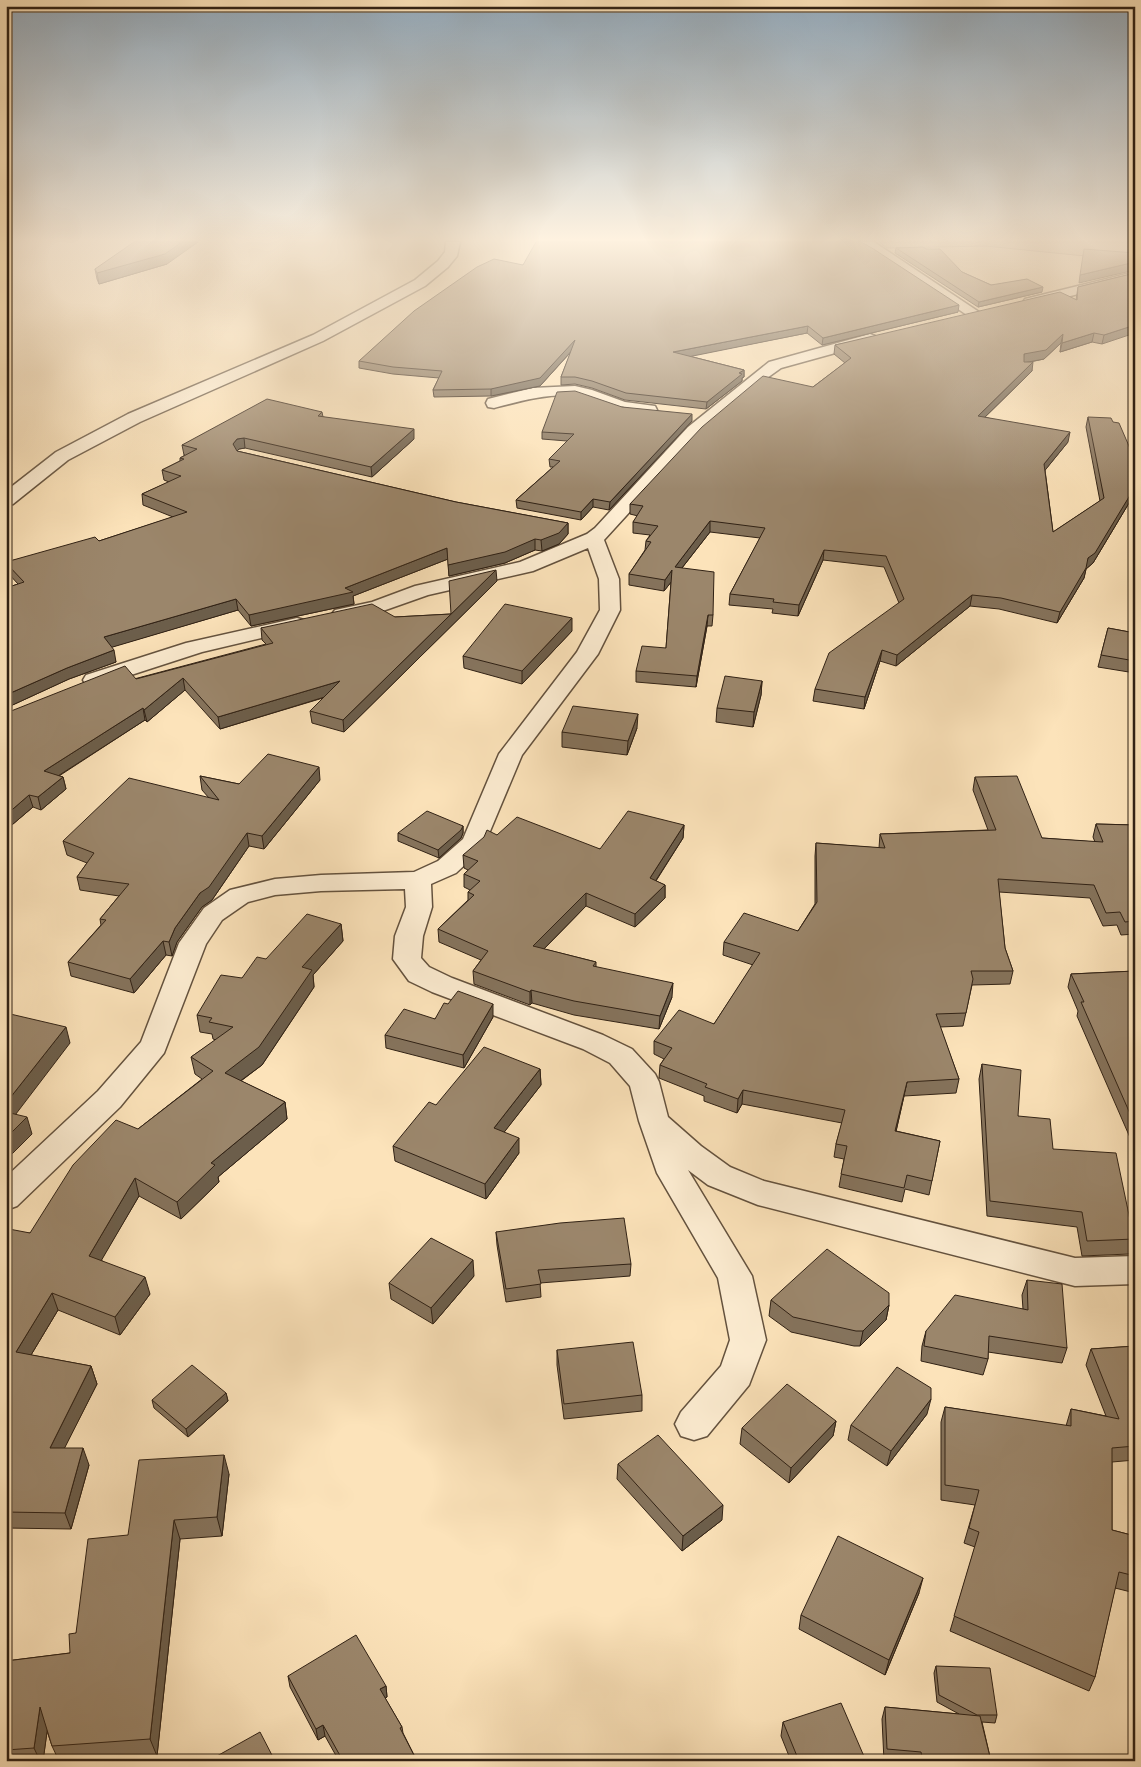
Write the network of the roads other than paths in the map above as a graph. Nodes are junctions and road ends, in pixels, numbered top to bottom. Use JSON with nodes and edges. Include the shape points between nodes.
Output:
{"nodes":[{"id":1,"x":343,"y":324,"type":"edge"},
{"id":2,"x":884,"y":336,"type":"edge"},
{"id":3,"x":494,"y":403,"type":"dead end"},
{"id":4,"x":661,"y":411,"type":"edge"},
{"id":5,"x":686,"y":414,"type":"edge"},
{"id":6,"x":711,"y":417,"type":"junction"},
{"id":7,"x":6,"y":500,"type":"edge"},
{"id":8,"x":591,"y":533,"type":"junction"},
{"id":9,"x":78,"y":686,"type":"edge"},
{"id":10,"x":418,"y":880,"type":"junction"},
{"id":11,"x":654,"y":1121,"type":"junction"},
{"id":12,"x":6,"y":1197,"type":"edge"},
{"id":13,"x":1135,"y":1270,"type":"edge"},
{"id":14,"x":694,"y":1424,"type":"dead end"}],
"edges":[{"from":1,"to":7,"type":"street","via":[[134,418],[62,456]]},
{"from":2,"to":6,"type":"street","via":[[776,365]]},
{"from":3,"to":4,"type":"street","via":[[533,393],[575,391],[622,407]]},
{"from":5,"to":6,"type":"street"},
{"from":6,"to":8,"type":"street"},
{"from":8,"to":9,"type":"street","via":[[526,568],[422,590],[377,607],[241,636],[131,666]]},
{"from":8,"to":10,"type":"street","via":[[609,579],[610,610],[587,654],[511,754],[474,843],[447,867]]},
{"from":10,"to":11,"type":"street","via":[[419,907],[409,936],[407,959],[419,974],[621,1056],[644,1082]]},
{"from":10,"to":12,"type":"street","via":[[275,886],[239,896],[213,914],[193,942],[154,1046],[109,1099]]},
{"from":11,"to":13,"type":"street","via":[[690,1155],[720,1176],[758,1192],[1075,1272]]},
{"from":11,"to":14,"type":"street","via":[[673,1173],[735,1276],[748,1340],[736,1374]]}]}
